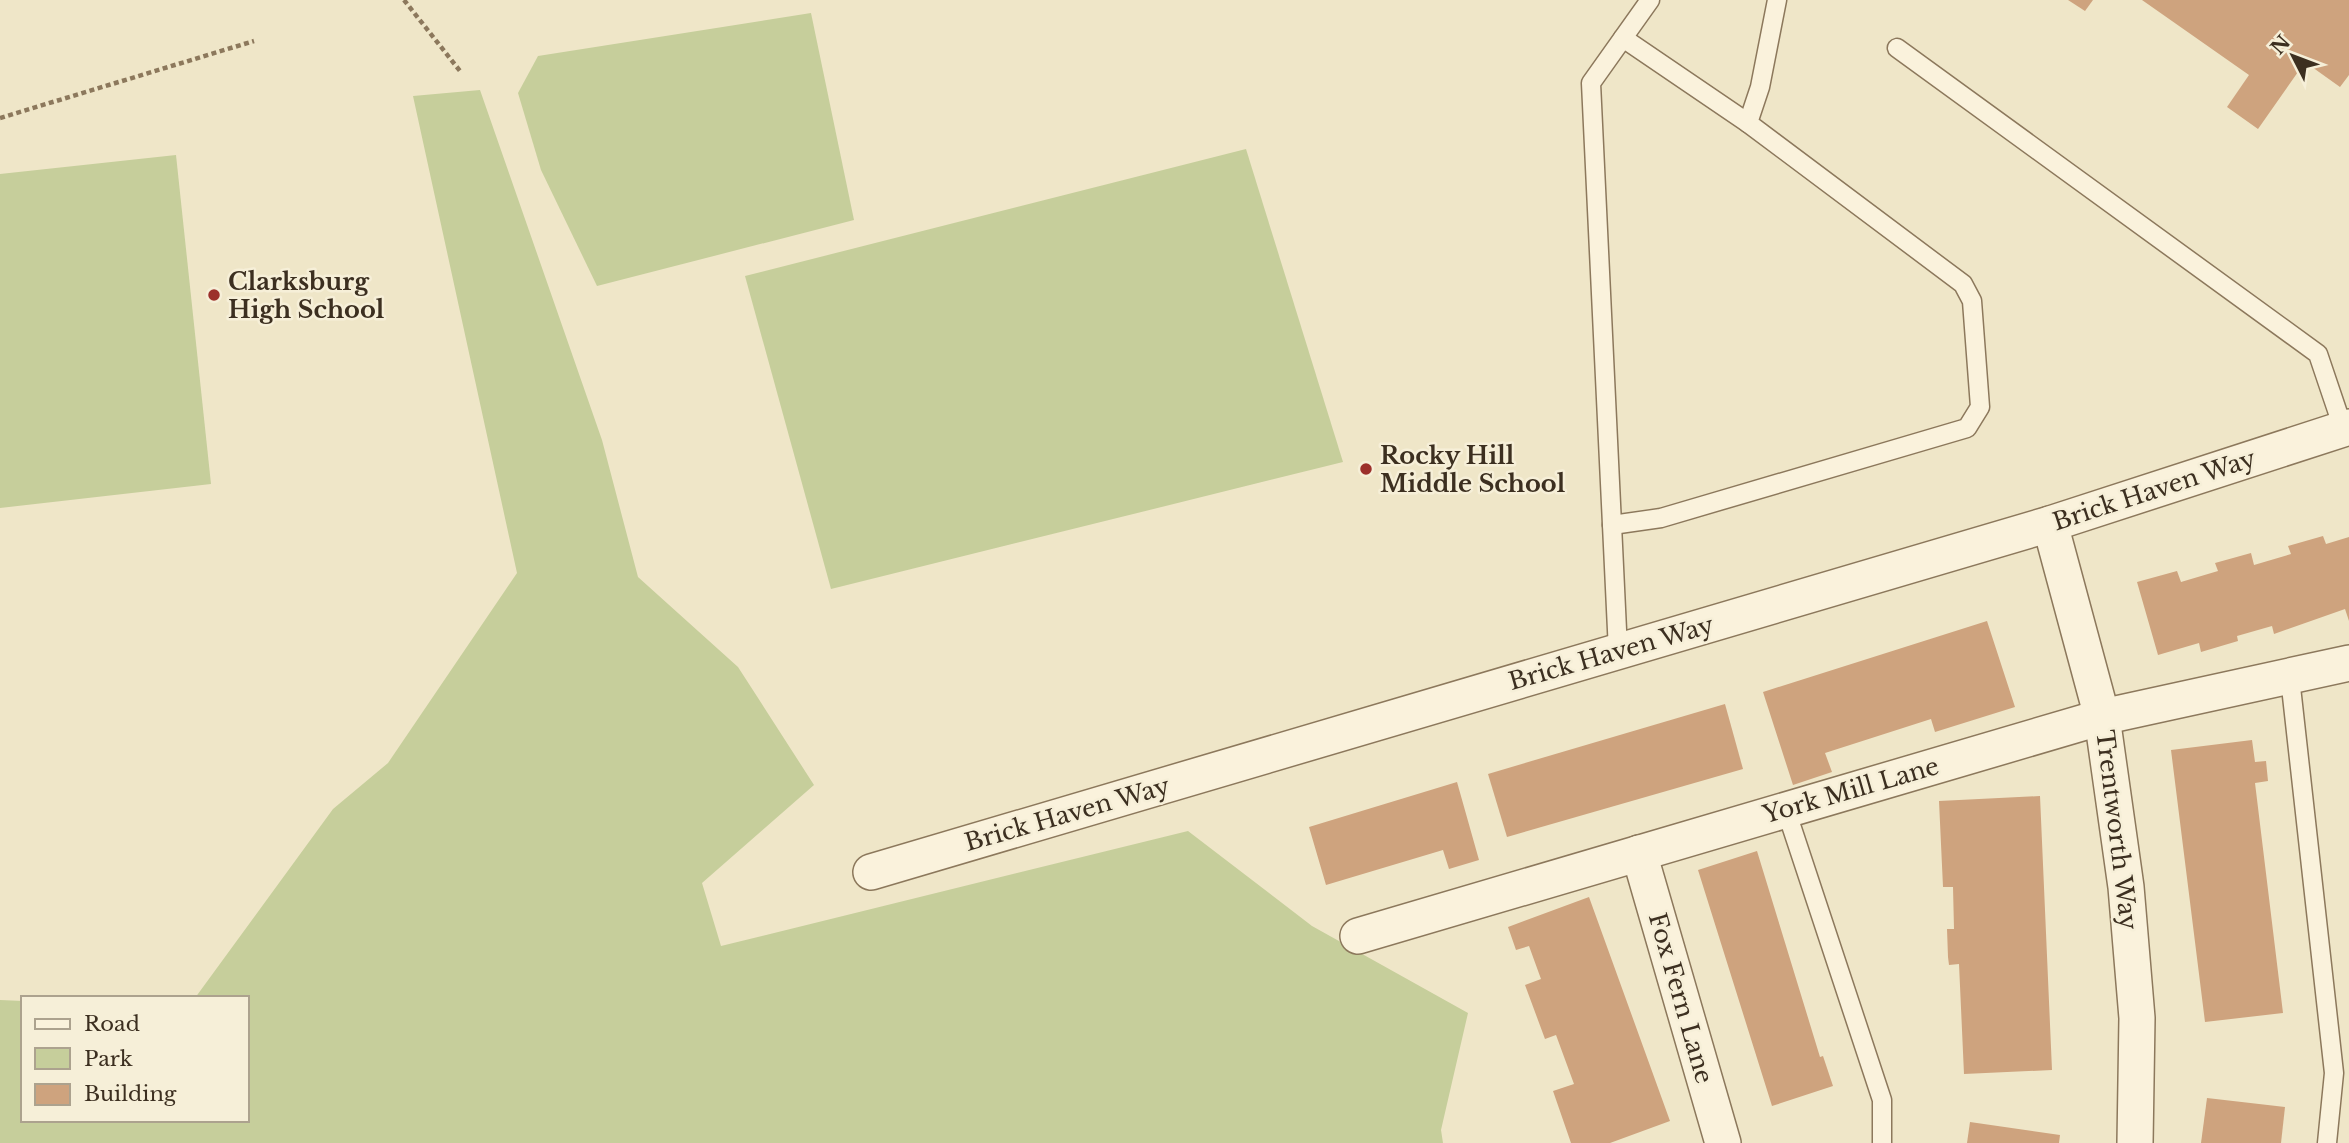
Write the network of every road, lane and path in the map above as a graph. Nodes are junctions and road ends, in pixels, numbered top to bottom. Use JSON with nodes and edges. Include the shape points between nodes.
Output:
{"nodes":[{"id":1,"x":404,"y":0,"type":"edge"},
{"id":2,"x":1650,"y":0,"type":"edge"},
{"id":3,"x":1777,"y":0,"type":"edge"},
{"id":4,"x":1623,"y":38,"type":"junction"},
{"id":5,"x":254,"y":41,"type":"dead end"},
{"id":6,"x":1897,"y":48,"type":"dead end"},
{"id":7,"x":460,"y":71,"type":"dead end"},
{"id":8,"x":0,"y":118,"type":"edge"},
{"id":9,"x":1748,"y":123,"type":"junction"},
{"id":10,"x":2346,"y":427,"type":"edge"},
{"id":11,"x":2050,"y":524,"type":"junction"},
{"id":12,"x":1612,"y":525,"type":"junction"},
{"id":13,"x":1618,"y":651,"type":"junction"},
{"id":14,"x":2349,"y":663,"type":"edge"},
{"id":15,"x":2290,"y":678,"type":"junction"},
{"id":16,"x":2102,"y":717,"type":"junction"},
{"id":17,"x":1786,"y":810,"type":"junction"},
{"id":18,"x":1639,"y":853,"type":"junction"},
{"id":19,"x":871,"y":872,"type":"dead end"},
{"id":20,"x":1358,"y":936,"type":"dead end"},
{"id":21,"x":1723,"y":1143,"type":"edge"},
{"id":22,"x":1882,"y":1143,"type":"edge"},
{"id":23,"x":2135,"y":1143,"type":"edge"},
{"id":24,"x":2327,"y":1143,"type":"edge"}],
"edges":[{"from":1,"to":7,"type":"path"},
{"from":2,"to":4,"type":"lane"},
{"from":3,"to":9,"type":"lane"},
{"from":4,"to":9,"type":"lane"},
{"from":4,"to":12,"type":"lane","via":[[1591,83]]},
{"from":5,"to":8,"type":"path"},
{"from":6,"to":10,"type":"lane","via":[[2318,354]]},
{"from":9,"to":12,"type":"lane","via":[[1963,284],[1972,301],[1980,407],[1967,428],[1661,518]]},
{"from":10,"to":11,"type":"street","name":"Brick Haven Way"},
{"from":11,"to":13,"type":"street","name":"Brick Haven Way"},
{"from":11,"to":16,"type":"street","name":"Trentworth Way"},
{"from":12,"to":13,"type":"lane"},
{"from":13,"to":19,"type":"street","name":"Brick Haven Way"},
{"from":14,"to":15,"type":"street","name":"York Mill Lane"},
{"from":15,"to":16,"type":"street","name":"York Mill Lane"},
{"from":15,"to":24,"type":"lane","via":[[2334,1073]]},
{"from":16,"to":17,"type":"street","name":"York Mill Lane"},
{"from":16,"to":23,"type":"street","name":"Trentworth Way","via":[[2126,887],[2137,1018]]},
{"from":17,"to":18,"type":"street","name":"York Mill Lane"},
{"from":17,"to":22,"type":"lane","via":[[1882,1100]]},
{"from":18,"to":20,"type":"street","name":"York Mill Lane"},
{"from":18,"to":21,"type":"street","name":"Fox Fern Lane"}]}
